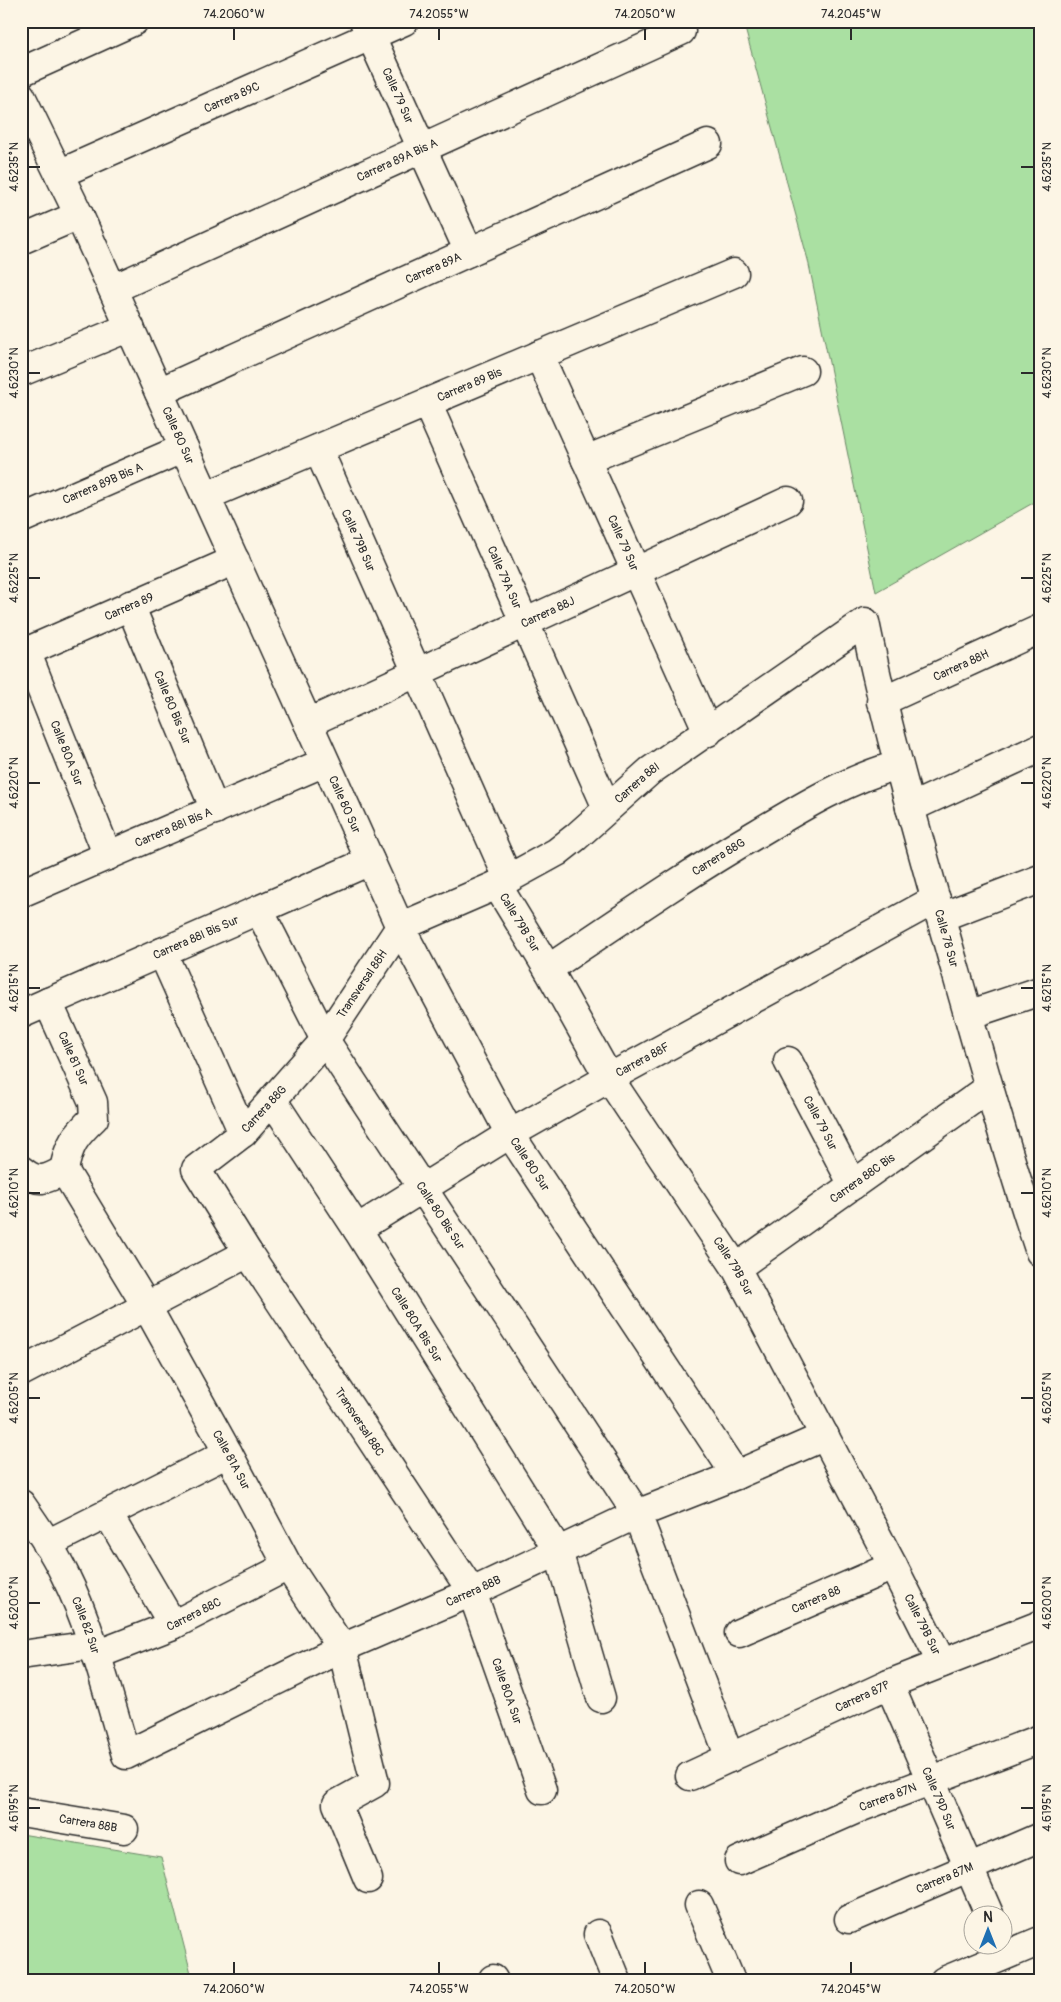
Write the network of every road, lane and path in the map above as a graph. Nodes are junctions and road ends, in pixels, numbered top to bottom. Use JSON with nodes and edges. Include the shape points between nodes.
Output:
{"nodes":[{"id":1,"x":134,"y":21,"type":"edge"},
{"id":2,"x":404,"y":21,"type":"edge"},
{"id":3,"x":368,"y":29,"type":"edge"},
{"id":4,"x":681,"y":30,"type":"dead end"},
{"id":5,"x":21,"y":72,"type":"edge"},
{"id":6,"x":21,"y":96,"type":"edge"},
{"id":7,"x":708,"y":144,"type":"dead end"},
{"id":8,"x":422,"y":149,"type":"junction"},
{"id":9,"x":59,"y":174,"type":"junction"},
{"id":10,"x":79,"y":215,"type":"junction"},
{"id":11,"x":21,"y":240,"type":"edge"},
{"id":12,"x":469,"y":252,"type":"junction"},
{"id":13,"x":734,"y":273,"type":"dead end"},
{"id":14,"x":113,"y":289,"type":"junction"},
{"id":15,"x":130,"y":327,"type":"junction"},
{"id":16,"x":539,"y":355,"type":"junction"},
{"id":17,"x":803,"y":371,"type":"dead end"},
{"id":18,"x":21,"y":372,"type":"edge"},
{"id":19,"x":159,"y":392,"type":"junction"},
{"id":20,"x":427,"y":403,"type":"junction"},
{"id":21,"x":184,"y":448,"type":"junction"},
{"id":22,"x":318,"y":449,"type":"junction"},
{"id":23,"x":586,"y":460,"type":"junction"},
{"id":24,"x":206,"y":496,"type":"junction"},
{"id":25,"x":788,"y":501,"type":"dead end"},
{"id":26,"x":21,"y":519,"type":"edge"},
{"id":27,"x":235,"y":560,"type":"junction"},
{"id":28,"x":636,"y":572,"type":"junction"},
{"id":29,"x":130,"y":605,"type":"junction"},
{"id":30,"x":865,"y":622,"type":"joint"},
{"id":31,"x":524,"y":624,"type":"junction"},
{"id":32,"x":1040,"y":629,"type":"edge"},
{"id":33,"x":24,"y":652,"type":"edge"},
{"id":34,"x":417,"y":673,"type":"junction"},
{"id":35,"x":881,"y":702,"type":"junction"},
{"id":36,"x":308,"y":724,"type":"junction"},
{"id":37,"x":708,"y":732,"type":"junction"},
{"id":38,"x":1040,"y":748,"type":"edge"},
{"id":39,"x":326,"y":762,"type":"junction"},
{"id":40,"x":898,"y":765,"type":"junction"},
{"id":41,"x":607,"y":808,"type":"junction"},
{"id":42,"x":910,"y":808,"type":"junction"},
{"id":43,"x":215,"y":810,"type":"junction"},
{"id":44,"x":108,"y":856,"type":"junction"},
{"id":45,"x":370,"y":861,"type":"junction"},
{"id":46,"x":1040,"y":879,"type":"edge"},
{"id":47,"x":503,"y":882,"type":"junction"},
{"id":48,"x":21,"y":893,"type":"edge"},
{"id":49,"x":938,"y":908,"type":"junction"},
{"id":50,"x":259,"y":910,"type":"junction"},
{"id":51,"x":400,"y":927,"type":"junction"},
{"id":52,"x":162,"y":952,"type":"junction"},
{"id":53,"x":548,"y":969,"type":"junction"},
{"id":54,"x":1040,"y":991,"type":"edge"},
{"id":55,"x":48,"y":1002,"type":"junction"},
{"id":56,"x":21,"y":1014,"type":"edge"},
{"id":57,"x":968,"y":1015,"type":"junction"},
{"id":58,"x":325,"y":1040,"type":"junction"},
{"id":59,"x":788,"y":1061,"type":"dead end"},
{"id":60,"x":609,"y":1078,"type":"junction"},
{"id":61,"x":989,"y":1088,"type":"junction"},
{"id":62,"x":273,"y":1101,"type":"junction"},
{"id":63,"x":243,"y":1133,"type":"junction"},
{"id":64,"x":510,"y":1134,"type":"junction"},
{"id":65,"x":66,"y":1160,"type":"junction"},
{"id":66,"x":196,"y":1169,"type":"joint"},
{"id":67,"x":21,"y":1170,"type":"edge"},
{"id":68,"x":853,"y":1185,"type":"junction"},
{"id":69,"x":423,"y":1188,"type":"junction"},
{"id":70,"x":357,"y":1229,"type":"junction"},
{"id":71,"x":1040,"y":1252,"type":"edge"},
{"id":72,"x":248,"y":1253,"type":"junction"},
{"id":73,"x":736,"y":1268,"type":"junction"},
{"id":74,"x":147,"y":1307,"type":"junction"},
{"id":75,"x":21,"y":1372,"type":"edge"},
{"id":76,"x":825,"y":1436,"type":"junction"},
{"id":77,"x":228,"y":1453,"type":"junction"},
{"id":78,"x":736,"y":1476,"type":"junction"},
{"id":79,"x":21,"y":1504,"type":"edge"},
{"id":80,"x":108,"y":1514,"type":"junction"},
{"id":81,"x":636,"y":1514,"type":"junction"},
{"id":82,"x":35,"y":1534,"type":"edge"},
{"id":83,"x":558,"y":1550,"type":"junction"},
{"id":84,"x":288,"y":1566,"type":"junction"},
{"id":85,"x":893,"y":1566,"type":"junction"},
{"id":86,"x":472,"y":1592,"type":"junction"},
{"id":87,"x":173,"y":1625,"type":"junction"},
{"id":88,"x":1040,"y":1625,"type":"edge"},
{"id":89,"x":739,"y":1632,"type":"dead end"},
{"id":90,"x":342,"y":1648,"type":"junction"},
{"id":91,"x":94,"y":1650,"type":"junction"},
{"id":92,"x":21,"y":1655,"type":"edge"},
{"id":93,"x":942,"y":1663,"type":"junction"},
{"id":94,"x":889,"y":1684,"type":"junction"},
{"id":95,"x":601,"y":1698,"type":"dead end"},
{"id":96,"x":1040,"y":1739,"type":"edge"},
{"id":97,"x":126,"y":1755,"type":"joint"},
{"id":98,"x":730,"y":1758,"type":"junction"},
{"id":99,"x":690,"y":1776,"type":"dead end"},
{"id":100,"x":931,"y":1780,"type":"junction"},
{"id":101,"x":542,"y":1790,"type":"dead end"},
{"id":102,"x":21,"y":1812,"type":"edge"},
{"id":103,"x":124,"y":1829,"type":"dead end"},
{"id":104,"x":1040,"y":1837,"type":"edge"},
{"id":105,"x":739,"y":1860,"type":"dead end"},
{"id":106,"x":969,"y":1868,"type":"junction"},
{"id":107,"x":368,"y":1879,"type":"dead end"},
{"id":108,"x":985,"y":1904,"type":"edge"},
{"id":109,"x":699,"y":1905,"type":"dead end"},
{"id":110,"x":849,"y":1919,"type":"dead end"},
{"id":111,"x":598,"y":1934,"type":"dead end"},
{"id":112,"x":1040,"y":1941,"type":"edge"},
{"id":113,"x":1014,"y":1948,"type":"edge"},
{"id":114,"x":996,"y":1954,"type":"edge"},
{"id":115,"x":617,"y":1981,"type":"edge"},
{"id":116,"x":732,"y":1981,"type":"edge"},
{"id":117,"x":944,"y":1981,"type":"edge"}],
"edges":[{"from":1,"to":5,"type":"street"},
{"from":2,"to":3,"type":"street","name":"Carrera 89C"},
{"from":3,"to":8,"type":"street","name":"Calle 79 Sur"},
{"from":3,"to":9,"type":"street","name":"Carrera 89C"},
{"from":4,"to":8,"type":"street","name":"Carrera 89A Bis A"},
{"from":6,"to":9,"type":"street","name":"Calle 80 Sur"},
{"from":7,"to":12,"type":"street","name":"Carrera 89A"},
{"from":8,"to":12,"type":"street","name":"Calle 79 Sur"},
{"from":8,"to":14,"type":"street","name":"Carrera 89A Bis A"},
{"from":9,"to":10,"type":"street","name":"Calle 80 Sur"},
{"from":10,"to":11,"type":"street"},
{"from":10,"to":14,"type":"street","name":"Calle 80 Sur"},
{"from":12,"to":19,"type":"street","name":"Carrera 89A"},
{"from":13,"to":16,"type":"street","name":"Carrera 89 Bis"},
{"from":14,"to":15,"type":"street","name":"Calle 80 Sur"},
{"from":15,"to":18,"type":"street"},
{"from":15,"to":19,"type":"street","name":"Calle 80 Sur"},
{"from":16,"to":20,"type":"street","name":"Carrera 89 Bis"},
{"from":16,"to":23,"type":"street","name":"Calle 79 Sur"},
{"from":17,"to":23,"type":"street"},
{"from":19,"to":21,"type":"street","name":"Calle 80 Sur"},
{"from":20,"to":22,"type":"street","name":"Carrera 89 Bis"},
{"from":20,"to":31,"type":"street","name":"Calle 79A Sur"},
{"from":21,"to":24,"type":"street","name":"Calle 80 Sur"},
{"from":21,"to":26,"type":"street","name":"Carrera 89B Bis A"},
{"from":22,"to":24,"type":"street","name":"Carrera 89 Bis"},
{"from":22,"to":34,"type":"street","name":"Calle 79B Sur"},
{"from":23,"to":28,"type":"street","name":"Calle 79 Sur"},
{"from":24,"to":27,"type":"street","name":"Calle 80 Sur"},
{"from":25,"to":28,"type":"street","name":"Carrera 88J"},
{"from":27,"to":29,"type":"street","name":"Carrera 89"},
{"from":27,"to":36,"type":"street","name":"Calle 80 Sur"},
{"from":28,"to":31,"type":"street","name":"Carrera 88J"},
{"from":28,"to":37,"type":"street","name":"Calle 79 Sur"},
{"from":29,"to":33,"type":"street","name":"Carrera 89"},
{"from":29,"to":43,"type":"street","name":"Calle 80 Bis Sur"},
{"from":30,"to":35,"type":"street","name":"Calle 78 Sur"},
{"from":30,"to":37,"type":"street","name":"Carrera 88I"},
{"from":31,"to":34,"type":"street","name":"Carrera 88J"},
{"from":31,"to":41,"type":"street","name":"Calle 79A Sur"},
{"from":32,"to":35,"type":"street","name":"Carrera 88H"},
{"from":33,"to":44,"type":"street","name":"Calle 80A Sur"},
{"from":34,"to":36,"type":"street","name":"Carrera 88J"},
{"from":34,"to":47,"type":"street","name":"Calle 79B Sur"},
{"from":35,"to":40,"type":"street","name":"Calle 78 Sur"},
{"from":36,"to":39,"type":"street","name":"Calle 80 Sur"},
{"from":37,"to":41,"type":"street","name":"Carrera 88I","via":[[650,771]]},
{"from":38,"to":42,"type":"street"},
{"from":39,"to":43,"type":"street","name":"Carrera 88I Bis A"},
{"from":39,"to":45,"type":"street","name":"Calle 80 Sur"},
{"from":40,"to":42,"type":"street","name":"Calle 78 Sur"},
{"from":40,"to":53,"type":"street","name":"Carrera 88G","via":[[809,802],[700,867]]},
{"from":41,"to":47,"type":"street","name":"Carrera 88I","via":[[557,852]]},
{"from":42,"to":49,"type":"street","name":"Calle 78 Sur"},
{"from":43,"to":44,"type":"street","name":"Carrera 88I Bis A"},
{"from":44,"to":48,"type":"street","name":"Carrera 88I Bis A"},
{"from":45,"to":50,"type":"street","name":"Carrera 88I Bis Sur"},
{"from":45,"to":51,"type":"street","name":"Calle 80 Sur"},
{"from":46,"to":49,"type":"street","name":"Carrera 88F"},
{"from":47,"to":51,"type":"street","name":"Carrera 88I"},
{"from":47,"to":53,"type":"street","name":"Calle 79B Sur"},
{"from":49,"to":57,"type":"street","name":"Calle 78 Sur"},
{"from":49,"to":60,"type":"street","name":"Carrera 88F"},
{"from":50,"to":52,"type":"street","name":"Carrera 88I Bis Sur"},
{"from":50,"to":58,"type":"street","name":"Calle 80 Bis Sur"},
{"from":51,"to":58,"type":"street","name":"Transversal 88H"},
{"from":51,"to":64,"type":"street","name":"Calle 80 Sur"},
{"from":52,"to":55,"type":"street","name":"Carrera 88I Bis Sur"},
{"from":52,"to":63,"type":"street"},
{"from":53,"to":60,"type":"street","name":"Calle 79B Sur"},
{"from":54,"to":57,"type":"street"},
{"from":55,"to":56,"type":"street","name":"Carrera 88I Bis Sur"},
{"from":55,"to":65,"type":"street","name":"Calle 81 Sur","via":[[93,1102],[94,1118],[76,1137]]},
{"from":57,"to":61,"type":"street","name":"Calle 78 Sur"},
{"from":58,"to":62,"type":"street","name":"Carrera 88G"},
{"from":58,"to":69,"type":"street","name":"Calle 80 Bis Sur"},
{"from":59,"to":68,"type":"street","name":"Calle 79 Sur"},
{"from":60,"to":64,"type":"street","name":"Carrera 88F"},
{"from":60,"to":73,"type":"street","name":"Calle 79B Sur"},
{"from":61,"to":68,"type":"street","name":"Carrera 88C Bis"},
{"from":61,"to":71,"type":"street","name":"Calle 78 Sur"},
{"from":62,"to":63,"type":"street","name":"Carrera 88G"},
{"from":62,"to":70,"type":"street","name":"Calle 80A Bis Sur"},
{"from":63,"to":66,"type":"street","name":"Carrera 88G"},
{"from":64,"to":69,"type":"street","name":"Carrera 88F"},
{"from":64,"to":78,"type":"street","name":"Calle 80 Sur"},
{"from":65,"to":67,"type":"street","via":[[51,1177],[40,1180]]},
{"from":65,"to":74,"type":"street","name":"Calle 81A Sur"},
{"from":66,"to":72,"type":"street","name":"Transversal 88C"},
{"from":68,"to":73,"type":"street","name":"Carrera 88C Bis"},
{"from":69,"to":70,"type":"street","name":"Carrera 88F"},
{"from":69,"to":81,"type":"street","name":"Calle 80 Bis Sur"},
{"from":70,"to":83,"type":"street","name":"Calle 80A Bis Sur"},
{"from":72,"to":74,"type":"street"},
{"from":72,"to":86,"type":"street","name":"Transversal 88C"},
{"from":73,"to":76,"type":"street","name":"Calle 79B Sur"},
{"from":74,"to":75,"type":"street"},
{"from":74,"to":77,"type":"street","name":"Calle 81A Sur"},
{"from":76,"to":78,"type":"street","name":"Carrera 88B"},
{"from":76,"to":85,"type":"street","name":"Calle 79B Sur"},
{"from":77,"to":80,"type":"street"},
{"from":77,"to":84,"type":"street","name":"Calle 81A Sur"},
{"from":78,"to":81,"type":"street","name":"Carrera 88B"},
{"from":79,"to":82,"type":"street","name":"Calle 82 Sur"},
{"from":80,"to":82,"type":"street"},
{"from":80,"to":87,"type":"street"},
{"from":81,"to":83,"type":"street","name":"Carrera 88B"},
{"from":81,"to":98,"type":"street","name":"Calle 80 Bis Sur"},
{"from":82,"to":91,"type":"street","name":"Calle 82 Sur","via":[[65,1574]]},
{"from":83,"to":86,"type":"street","name":"Carrera 88B"},
{"from":83,"to":95,"type":"street","name":"Calle 80A Bis Sur"},
{"from":84,"to":87,"type":"street","name":"Carrera 88C"},
{"from":84,"to":90,"type":"street","name":"Calle 81A Sur"},
{"from":85,"to":89,"type":"street","name":"Carrera 88"},
{"from":85,"to":93,"type":"street","name":"Calle 79B Sur"},
{"from":86,"to":90,"type":"street","name":"Carrera 88B"},
{"from":86,"to":101,"type":"street","name":"Calle 80A Sur"},
{"from":87,"to":91,"type":"street","name":"Carrera 88C"},
{"from":88,"to":93,"type":"street","name":"Carrera 87P"},
{"from":90,"to":97,"type":"street","name":"Carrera 88B"},
{"from":90,"to":107,"type":"street","name":"Calle 81A Sur","via":[[375,1783],[337,1804]]},
{"from":91,"to":92,"type":"street","name":"Carrera 88C"},
{"from":91,"to":97,"type":"street","name":"Calle 82 Sur"},
{"from":93,"to":94,"type":"street","name":"Carrera 87P"},
{"from":94,"to":98,"type":"street","name":"Carrera 87P"},
{"from":94,"to":100,"type":"street","name":"Calle 79D Sur"},
{"from":96,"to":100,"type":"street","name":"Carrera 87N"},
{"from":98,"to":99,"type":"street","name":"Carrera 87P"},
{"from":100,"to":105,"type":"street","name":"Carrera 87N"},
{"from":100,"to":106,"type":"street","name":"Calle 79D Sur"},
{"from":102,"to":103,"type":"street","name":"Carrera 88B"},
{"from":104,"to":106,"type":"street","name":"Carrera 87M"},
{"from":106,"to":108,"type":"street","name":"Calle 79D Sur"},
{"from":106,"to":110,"type":"street","name":"Carrera 87M"},
{"from":109,"to":116,"type":"street"},
{"from":111,"to":115,"type":"street"},
{"from":112,"to":113,"type":"street"},
{"from":114,"to":117,"type":"street"}]}
